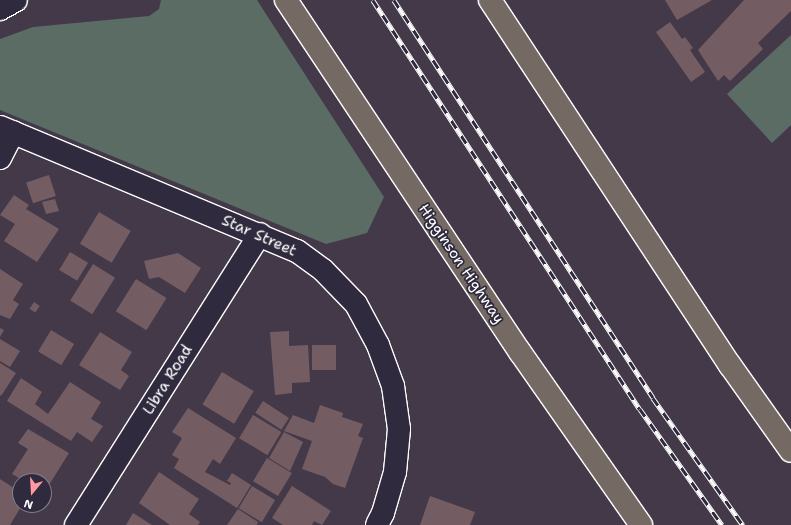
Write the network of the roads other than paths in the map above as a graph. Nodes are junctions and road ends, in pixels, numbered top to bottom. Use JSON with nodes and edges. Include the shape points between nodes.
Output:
{"nodes":[{"id":1,"x":16,"y":0,"type":"edge"},
{"id":2,"x":286,"y":0,"type":"edge"},
{"id":3,"x":490,"y":0,"type":"edge"},
{"id":4,"x":0,"y":9,"type":"edge"},
{"id":5,"x":6,"y":129,"type":"edge"},
{"id":6,"x":0,"y":158,"type":"edge"},
{"id":7,"x":260,"y":234,"type":"junction"},
{"id":8,"x":791,"y":451,"type":"edge"},
{"id":9,"x":76,"y":525,"type":"edge"},
{"id":10,"x":377,"y":525,"type":"edge"},
{"id":11,"x":641,"y":525,"type":"edge"}],
"edges":[{"from":1,"to":4,"type":"street"},
{"from":2,"to":11,"type":"highway","name":"Higginson Highway","via":[[520,352]]},
{"from":3,"to":8,"type":"highway","via":[[730,365]]},
{"from":5,"to":6,"type":"street"},
{"from":5,"to":7,"type":"street","name":"Star Street"},
{"from":7,"to":9,"type":"street","name":"Libra Road"},
{"from":7,"to":10,"type":"street","name":"Star Street","via":[[297,251],[322,270],[356,304],[378,345],[393,386],[399,430],[395,472]]}]}
